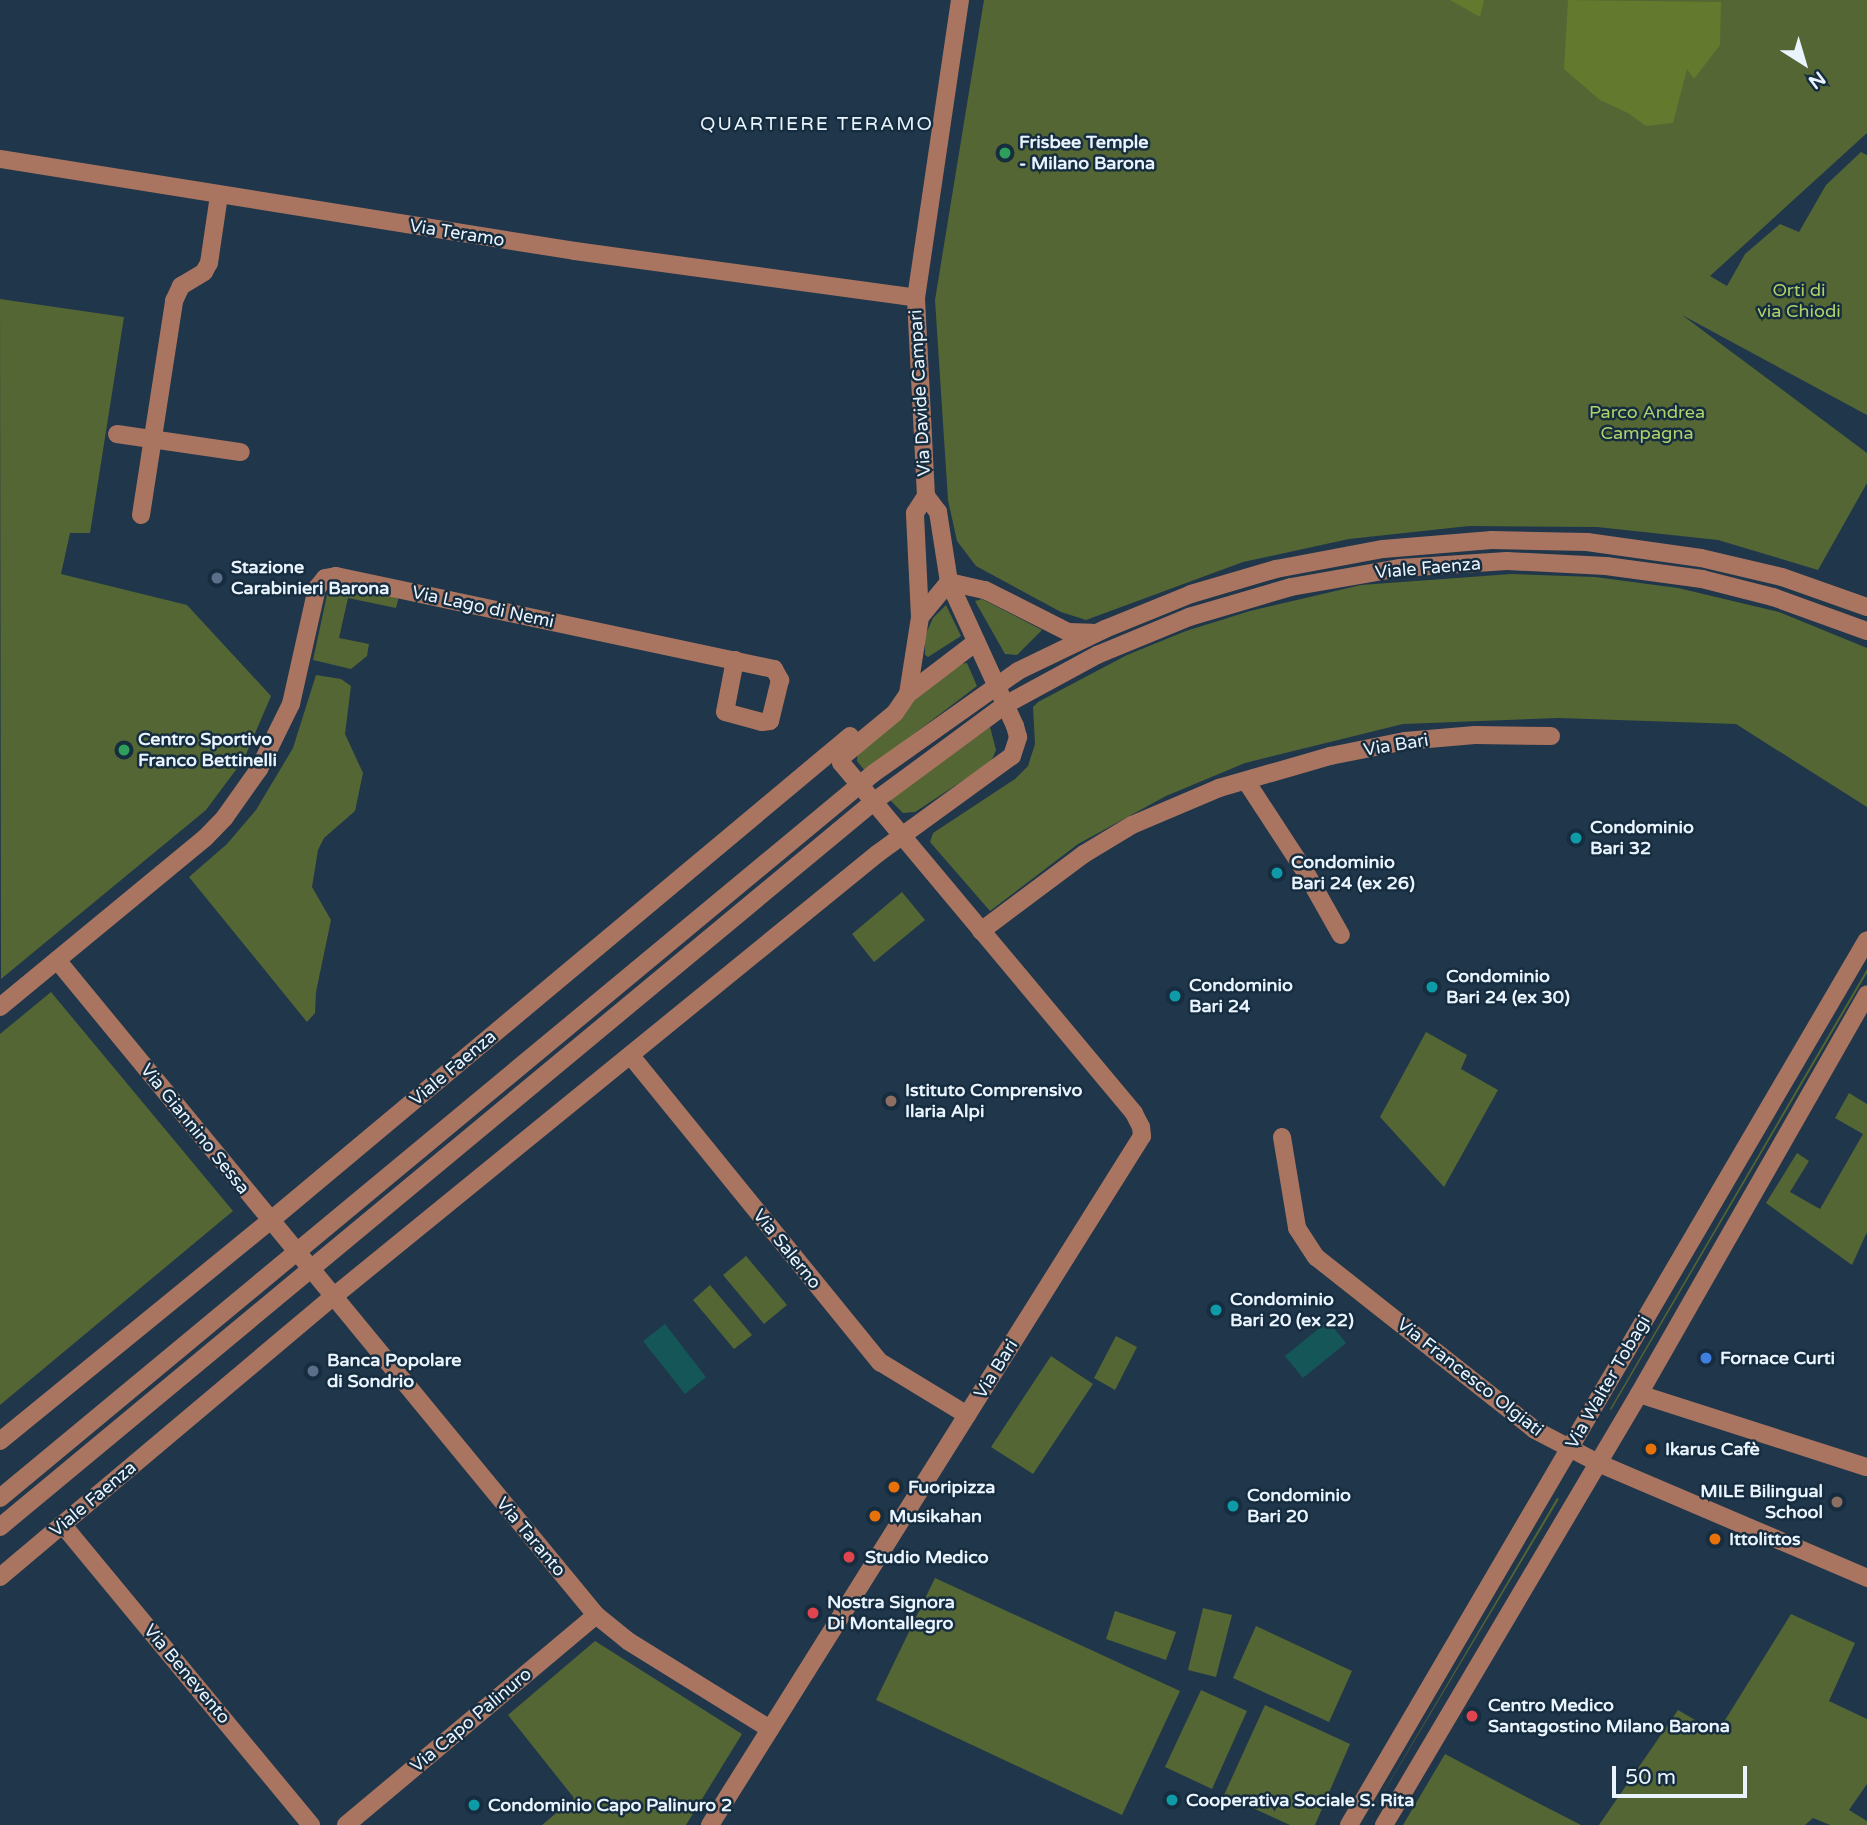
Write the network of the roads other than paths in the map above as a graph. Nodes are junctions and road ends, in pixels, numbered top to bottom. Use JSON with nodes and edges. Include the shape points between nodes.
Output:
{"nodes":[{"id":1,"x":960,"y":0,"type":"edge"},
{"id":2,"x":0,"y":159,"type":"edge"},
{"id":3,"x":219,"y":195,"type":"junction"},
{"id":4,"x":916,"y":298,"type":"junction"},
{"id":5,"x":117,"y":434,"type":"dead end"},
{"id":6,"x":152,"y":440,"type":"junction"},
{"id":7,"x":240,"y":452,"type":"dead end"},
{"id":8,"x":926,"y":496,"type":"junction"},
{"id":9,"x":141,"y":515,"type":"dead end"},
{"id":10,"x":949,"y":582,"type":"junction"},
{"id":11,"x":1867,"y":607,"type":"edge"},
{"id":12,"x":920,"y":617,"type":"junction"},
{"id":13,"x":1105,"y":629,"type":"junction"},
{"id":14,"x":1867,"y":631,"type":"edge"},
{"id":15,"x":976,"y":642,"type":"junction"},
{"id":16,"x":735,"y":660,"type":"dead end"},
{"id":17,"x":996,"y":685,"type":"junction"},
{"id":18,"x":907,"y":695,"type":"junction"},
{"id":19,"x":1005,"y":705,"type":"junction"},
{"id":20,"x":1550,"y":736,"type":"dead end"},
{"id":21,"x":1246,"y":780,"type":"junction"},
{"id":22,"x":858,"y":787,"type":"junction"},
{"id":23,"x":872,"y":803,"type":"junction"},
{"id":24,"x":902,"y":836,"type":"junction"},
{"id":25,"x":981,"y":931,"type":"junction"},
{"id":26,"x":1341,"y":935,"type":"dead end"},
{"id":27,"x":1867,"y":940,"type":"edge"},
{"id":28,"x":57,"y":960,"type":"junction"},
{"id":29,"x":1867,"y":995,"type":"edge"},
{"id":30,"x":0,"y":1007,"type":"edge"},
{"id":31,"x":631,"y":1056,"type":"junction"},
{"id":32,"x":1282,"y":1137,"type":"dead end"},
{"id":33,"x":270,"y":1221,"type":"junction"},
{"id":34,"x":296,"y":1252,"type":"junction"},
{"id":35,"x":310,"y":1269,"type":"junction"},
{"id":36,"x":333,"y":1297,"type":"junction"},
{"id":37,"x":1639,"y":1394,"type":"junction"},
{"id":38,"x":967,"y":1415,"type":"junction"},
{"id":39,"x":0,"y":1441,"type":"edge"},
{"id":40,"x":1569,"y":1448,"type":"junction"},
{"id":41,"x":1598,"y":1463,"type":"junction"},
{"id":42,"x":1867,"y":1467,"type":"edge"},
{"id":43,"x":0,"y":1498,"type":"edge"},
{"id":44,"x":62,"y":1524,"type":"junction"},
{"id":45,"x":0,"y":1527,"type":"edge"},
{"id":46,"x":0,"y":1577,"type":"edge"},
{"id":47,"x":1867,"y":1578,"type":"edge"},
{"id":48,"x":596,"y":1615,"type":"junction"},
{"id":49,"x":770,"y":1729,"type":"junction"},
{"id":50,"x":311,"y":1825,"type":"edge"},
{"id":51,"x":346,"y":1825,"type":"edge"},
{"id":52,"x":710,"y":1825,"type":"edge"},
{"id":53,"x":1349,"y":1825,"type":"edge"},
{"id":54,"x":1384,"y":1825,"type":"edge"}],
"edges":[{"from":1,"to":4,"type":"street","name":"Via Davide Campari"},
{"from":2,"to":3,"type":"street","name":"Via Teramo"},
{"from":3,"to":4,"type":"street","name":"Via Teramo"},
{"from":3,"to":6,"type":"street","via":[[209,263],[204,272],[181,286],[174,302]]},
{"from":4,"to":8,"type":"street","name":"Via Davide Campari"},
{"from":5,"to":6,"type":"street"},
{"from":6,"to":7,"type":"street"},
{"from":6,"to":9,"type":"street"},
{"from":8,"to":10,"type":"street","name":"Via Davide Campari","via":[[938,512]]},
{"from":8,"to":12,"type":"street","name":"Via Davide Campari","via":[[915,513]]},
{"from":10,"to":12,"type":"street"},
{"from":10,"to":13,"type":"street","name":"Viale Faenza","via":[[985,590],[1068,632],[1087,634]]},
{"from":10,"to":15,"type":"street","name":"Viale Faenza"},
{"from":11,"to":13,"type":"street","name":"Viale Faenza","via":[[1782,577],[1701,558],[1587,542],[1492,540],[1383,549],[1276,569],[1181,598]]},
{"from":12,"to":18,"type":"street","name":"Via Davide Campari"},
{"from":13,"to":17,"type":"street","name":"Viale Faenza"},
{"from":14,"to":19,"type":"street","name":"Viale Faenza","via":[[1773,597],[1678,575],[1556,562],[1427,566],[1304,584],[1214,609],[1119,645]]},
{"from":15,"to":17,"type":"street","name":"Viale Faenza"},
{"from":15,"to":18,"type":"street","name":"Viale Faenza"},
{"from":16,"to":28,"type":"street","name":"Via Lago di Nemi","via":[[336,576],[325,578],[317,588],[291,704],[242,794],[205,838]]},
{"from":17,"to":19,"type":"street","name":"Viale Faenza"},
{"from":17,"to":22,"type":"street","name":"Viale Faenza"},
{"from":18,"to":22,"type":"street","name":"Viale Faenza","via":[[895,713],[844,756],[841,763]]},
{"from":18,"to":33,"type":"street","name":"Viale Faenza","via":[[889,704]]},
{"from":19,"to":23,"type":"street","name":"Viale Faenza"},
{"from":19,"to":24,"type":"street","name":"Viale Faenza","via":[[1018,737],[1012,755]]},
{"from":20,"to":21,"type":"street","name":"Via Bari","via":[[1475,735],[1405,741],[1329,756]]},
{"from":21,"to":25,"type":"street","name":"Via Bari","via":[[1132,825],[1084,854]]},
{"from":21,"to":26,"type":"street"},
{"from":22,"to":23,"type":"street"},
{"from":22,"to":34,"type":"street","name":"Viale Faenza"},
{"from":23,"to":24,"type":"street"},
{"from":23,"to":35,"type":"street","name":"Viale Faenza"},
{"from":24,"to":25,"type":"street","name":"Via Bari"},
{"from":24,"to":31,"type":"street","name":"Viale Faenza"},
{"from":25,"to":38,"type":"street","name":"Via Bari","via":[[1133,1113],[1142,1130]]},
{"from":27,"to":40,"type":"street","name":"Via Walter Tobagi"},
{"from":28,"to":30,"type":"street","name":"Via Lago di Nemi"},
{"from":28,"to":33,"type":"street","name":"Via Giannino Sessa"},
{"from":29,"to":37,"type":"street","name":"Via Walter Tobagi"},
{"from":31,"to":36,"type":"street","name":"Viale Faenza"},
{"from":31,"to":38,"type":"street","name":"Via Salerno","via":[[880,1362]]},
{"from":32,"to":40,"type":"street","name":"Via Francesco Olgiati","via":[[1297,1228],[1316,1257],[1535,1430]]},
{"from":33,"to":34,"type":"street","name":"Via Giannino Sessa"},
{"from":33,"to":39,"type":"street","name":"Viale Faenza"},
{"from":34,"to":35,"type":"street","name":"Via Giannino Sessa"},
{"from":34,"to":43,"type":"street","name":"Viale Faenza"},
{"from":35,"to":36,"type":"street","name":"Via Giannino Sessa"},
{"from":35,"to":45,"type":"street","name":"Viale Faenza"},
{"from":36,"to":44,"type":"street","name":"Viale Faenza"},
{"from":36,"to":48,"type":"street","name":"Via Taranto"},
{"from":37,"to":41,"type":"street","name":"Via Walter Tobagi"},
{"from":37,"to":42,"type":"street"},
{"from":38,"to":49,"type":"street","name":"Via Bari"},
{"from":40,"to":41,"type":"street","name":"Via Francesco Olgiati"},
{"from":40,"to":53,"type":"street","name":"Via Walter Tobagi"},
{"from":41,"to":47,"type":"street","name":"Via Francesco Olgiati"},
{"from":41,"to":54,"type":"street","name":"Via Walter Tobagi"},
{"from":44,"to":46,"type":"street","name":"Viale Faenza"},
{"from":44,"to":50,"type":"street","name":"Via Benevento"},
{"from":48,"to":49,"type":"street","name":"Via Taranto","via":[[628,1641]]},
{"from":48,"to":51,"type":"street","name":"Via Capo Palinuro"},
{"from":49,"to":52,"type":"street","name":"Via Bari"}]}
